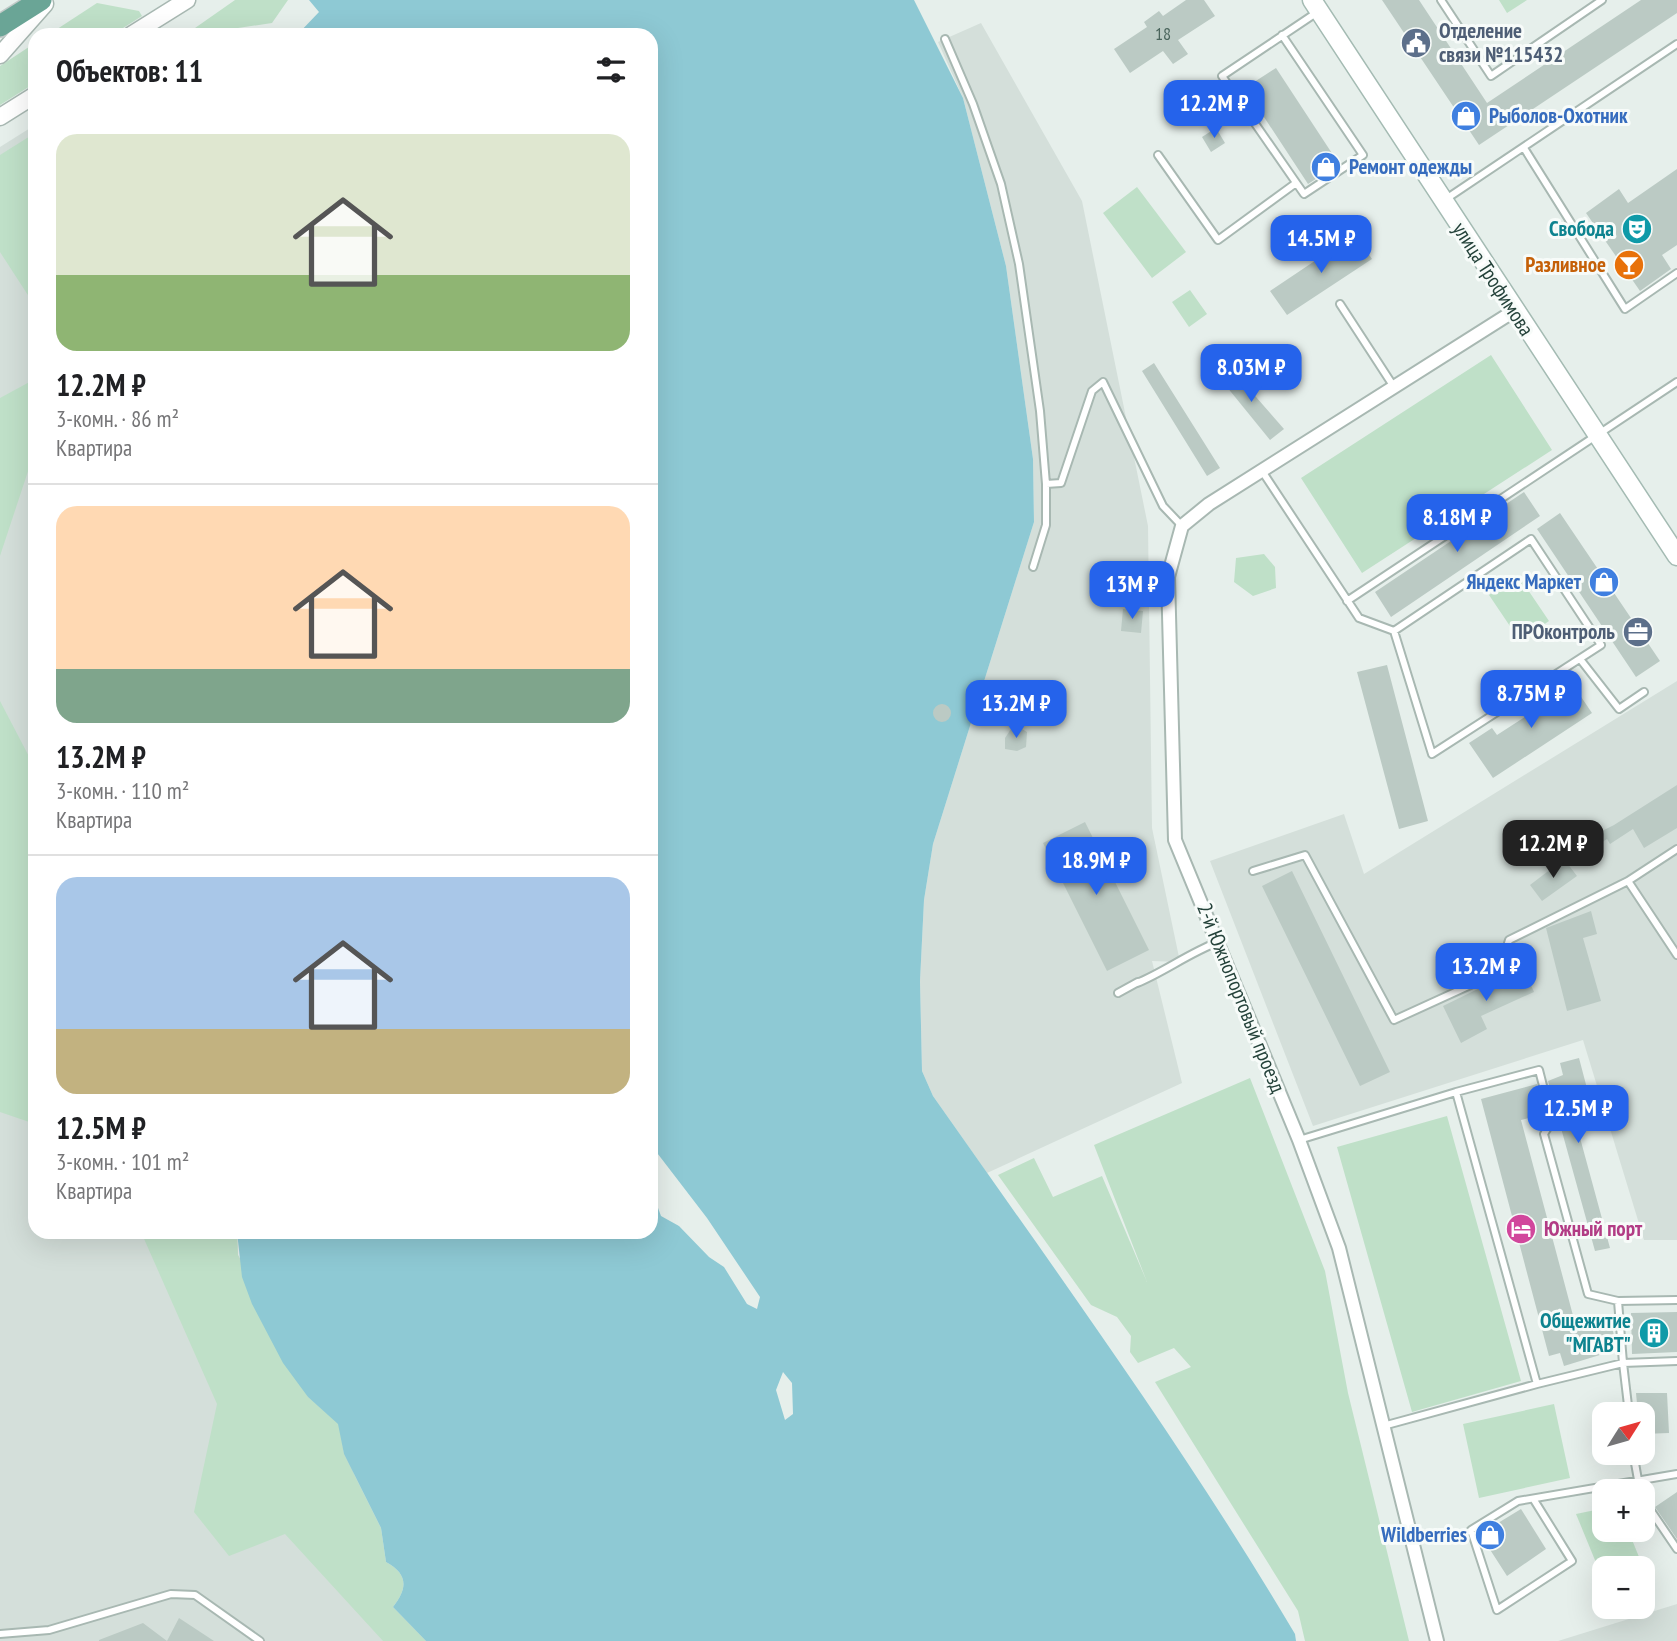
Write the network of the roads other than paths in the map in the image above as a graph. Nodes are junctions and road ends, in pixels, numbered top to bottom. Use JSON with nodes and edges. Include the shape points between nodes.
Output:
{"nodes":[{"id":1,"x":41,"y":0,"type":"edge"},
{"id":2,"x":49,"y":0,"type":"edge"},
{"id":3,"x":187,"y":0,"type":"edge"},
{"id":4,"x":1441,"y":0,"type":"edge"},
{"id":5,"x":1602,"y":0,"type":"edge"},
{"id":6,"x":1316,"y":6,"type":"edge"},
{"id":7,"x":0,"y":26,"type":"edge"},
{"id":8,"x":142,"y":28,"type":"edge"},
{"id":9,"x":1282,"y":35,"type":"junction"},
{"id":10,"x":945,"y":39,"type":"dead end"},
{"id":11,"x":1677,"y":44,"type":"edge"},
{"id":12,"x":0,"y":55,"type":"edge"},
{"id":13,"x":28,"y":99,"type":"edge"},
{"id":14,"x":0,"y":117,"type":"edge"},
{"id":15,"x":1524,"y":148,"type":"junction"},
{"id":16,"x":1158,"y":155,"type":"dead end"},
{"id":17,"x":1296,"y":183,"type":"junction"},
{"id":18,"x":1443,"y":201,"type":"junction"},
{"id":19,"x":1677,"y":273,"type":"edge"},
{"id":20,"x":1340,"y":304,"type":"dead end"},
{"id":21,"x":1514,"y":311,"type":"junction"},
{"id":22,"x":1677,"y":382,"type":"edge"},
{"id":23,"x":1394,"y":388,"type":"junction"},
{"id":24,"x":1597,"y":435,"type":"junction"},
{"id":25,"x":1262,"y":471,"type":"junction"},
{"id":26,"x":1046,"y":484,"type":"junction"},
{"id":27,"x":1182,"y":526,"type":"junction"},
{"id":28,"x":1677,"y":554,"type":"edge"},
{"id":29,"x":1033,"y":567,"type":"dead end"},
{"id":30,"x":1347,"y":601,"type":"junction"},
{"id":31,"x":1394,"y":631,"type":"junction"},
{"id":32,"x":1580,"y":659,"type":"junction"},
{"id":33,"x":1644,"y":692,"type":"dead end"},
{"id":34,"x":1677,"y":849,"type":"edge"},
{"id":35,"x":1253,"y":871,"type":"dead end"},
{"id":36,"x":1628,"y":880,"type":"junction"},
{"id":37,"x":1218,"y":942,"type":"junction"},
{"id":38,"x":1677,"y":955,"type":"edge"},
{"id":39,"x":1118,"y":993,"type":"dead end"},
{"id":40,"x":1455,"y":1092,"type":"junction"},
{"id":41,"x":1299,"y":1140,"type":"junction"},
{"id":42,"x":1677,"y":1300,"type":"edge"},
{"id":43,"x":1618,"y":1301,"type":"junction"},
{"id":44,"x":1677,"y":1361,"type":"edge"},
{"id":45,"x":1623,"y":1363,"type":"junction"},
{"id":46,"x":1537,"y":1384,"type":"junction"},
{"id":47,"x":1628,"y":1402,"type":"edge"},
{"id":48,"x":1383,"y":1426,"type":"junction"},
{"id":49,"x":1677,"y":1474,"type":"edge"},
{"id":50,"x":1654,"y":1479,"type":"edge"},
{"id":51,"x":1592,"y":1490,"type":"edge"},
{"id":52,"x":1534,"y":1500,"type":"junction"},
{"id":53,"x":1655,"y":1517,"type":"edge"},
{"id":54,"x":1677,"y":1549,"type":"edge"},
{"id":55,"x":0,"y":1634,"type":"edge"},
{"id":56,"x":260,"y":1641,"type":"edge"},
{"id":57,"x":1437,"y":1641,"type":"edge"}],
"edges":[{"from":1,"to":7,"type":"main road"},
{"from":2,"to":12,"type":"street"},
{"from":3,"to":8,"type":"street"},
{"from":4,"to":5,"type":"lane","via":[[1492,76]]},
{"from":6,"to":9,"type":"lane"},
{"from":6,"to":18,"type":"main road","name":"улица Трофимова"},
{"from":9,"to":17,"type":"lane","via":[[1222,76]]},
{"from":9,"to":17,"type":"lane","via":[[1363,155],[1304,194]]},
{"from":10,"to":26,"type":"lane","via":[[1001,184],[1019,264]]},
{"from":11,"to":15,"type":"lane"},
{"from":13,"to":14,"type":"street"},
{"from":15,"to":18,"type":"lane"},
{"from":15,"to":19,"type":"lane","via":[[1625,309]]},
{"from":16,"to":17,"type":"lane","via":[[1218,240]]},
{"from":18,"to":21,"type":"main road","name":"улица Трофимова"},
{"from":20,"to":23,"type":"lane"},
{"from":21,"to":23,"type":"street"},
{"from":21,"to":24,"type":"main road","name":"улица Трофимова"},
{"from":22,"to":24,"type":"lane"},
{"from":23,"to":25,"type":"street"},
{"from":24,"to":28,"type":"main road","name":"улица Трофимова"},
{"from":24,"to":30,"type":"lane"},
{"from":25,"to":27,"type":"street"},
{"from":25,"to":30,"type":"lane"},
{"from":26,"to":27,"type":"lane","via":[[1061,483],[1092,391],[1104,382],[1163,506]]},
{"from":26,"to":29,"type":"lane","via":[[1046,525]]},
{"from":27,"to":37,"type":"street","name":"2-й Южнопортовый проезд","via":[[1168,577],[1175,840]]},
{"from":30,"to":31,"type":"lane","via":[[1359,618]]},
{"from":31,"to":32,"type":"lane","via":[[1432,754]]},
{"from":31,"to":32,"type":"lane","via":[[1531,538],[1601,645]]},
{"from":32,"to":33,"type":"lane","via":[[1619,709]]},
{"from":34,"to":36,"type":"lane"},
{"from":35,"to":36,"type":"lane","via":[[1305,855],[1394,1020],[1499,972],[1509,940]]},
{"from":36,"to":38,"type":"lane"},
{"from":37,"to":39,"type":"lane"},
{"from":37,"to":41,"type":"street","name":"2-й Южнопортовый проезд"},
{"from":40,"to":41,"type":"lane"},
{"from":40,"to":43,"type":"lane","via":[[1539,1070],[1552,1121],[1544,1134],[1588,1294]]},
{"from":40,"to":46,"type":"lane"},
{"from":41,"to":48,"type":"street","name":"2-й Южнопортовый проезд","via":[[1339,1248]]},
{"from":42,"to":43,"type":"lane"},
{"from":43,"to":45,"type":"lane"},
{"from":44,"to":45,"type":"lane"},
{"from":45,"to":46,"type":"lane"},
{"from":45,"to":47,"type":"lane"},
{"from":46,"to":48,"type":"lane"},
{"from":48,"to":57,"type":"street","name":"2-й Южнопортовый проезд"},
{"from":49,"to":50,"type":"lane"},
{"from":51,"to":52,"type":"lane"},
{"from":52,"to":52,"type":"lane","via":[[1518,1502],[1471,1531],[1497,1610],[1572,1561]]},
{"from":53,"to":54,"type":"lane"},
{"from":55,"to":56,"type":"lane","via":[[50,1630],[171,1594],[195,1595]]}]}
